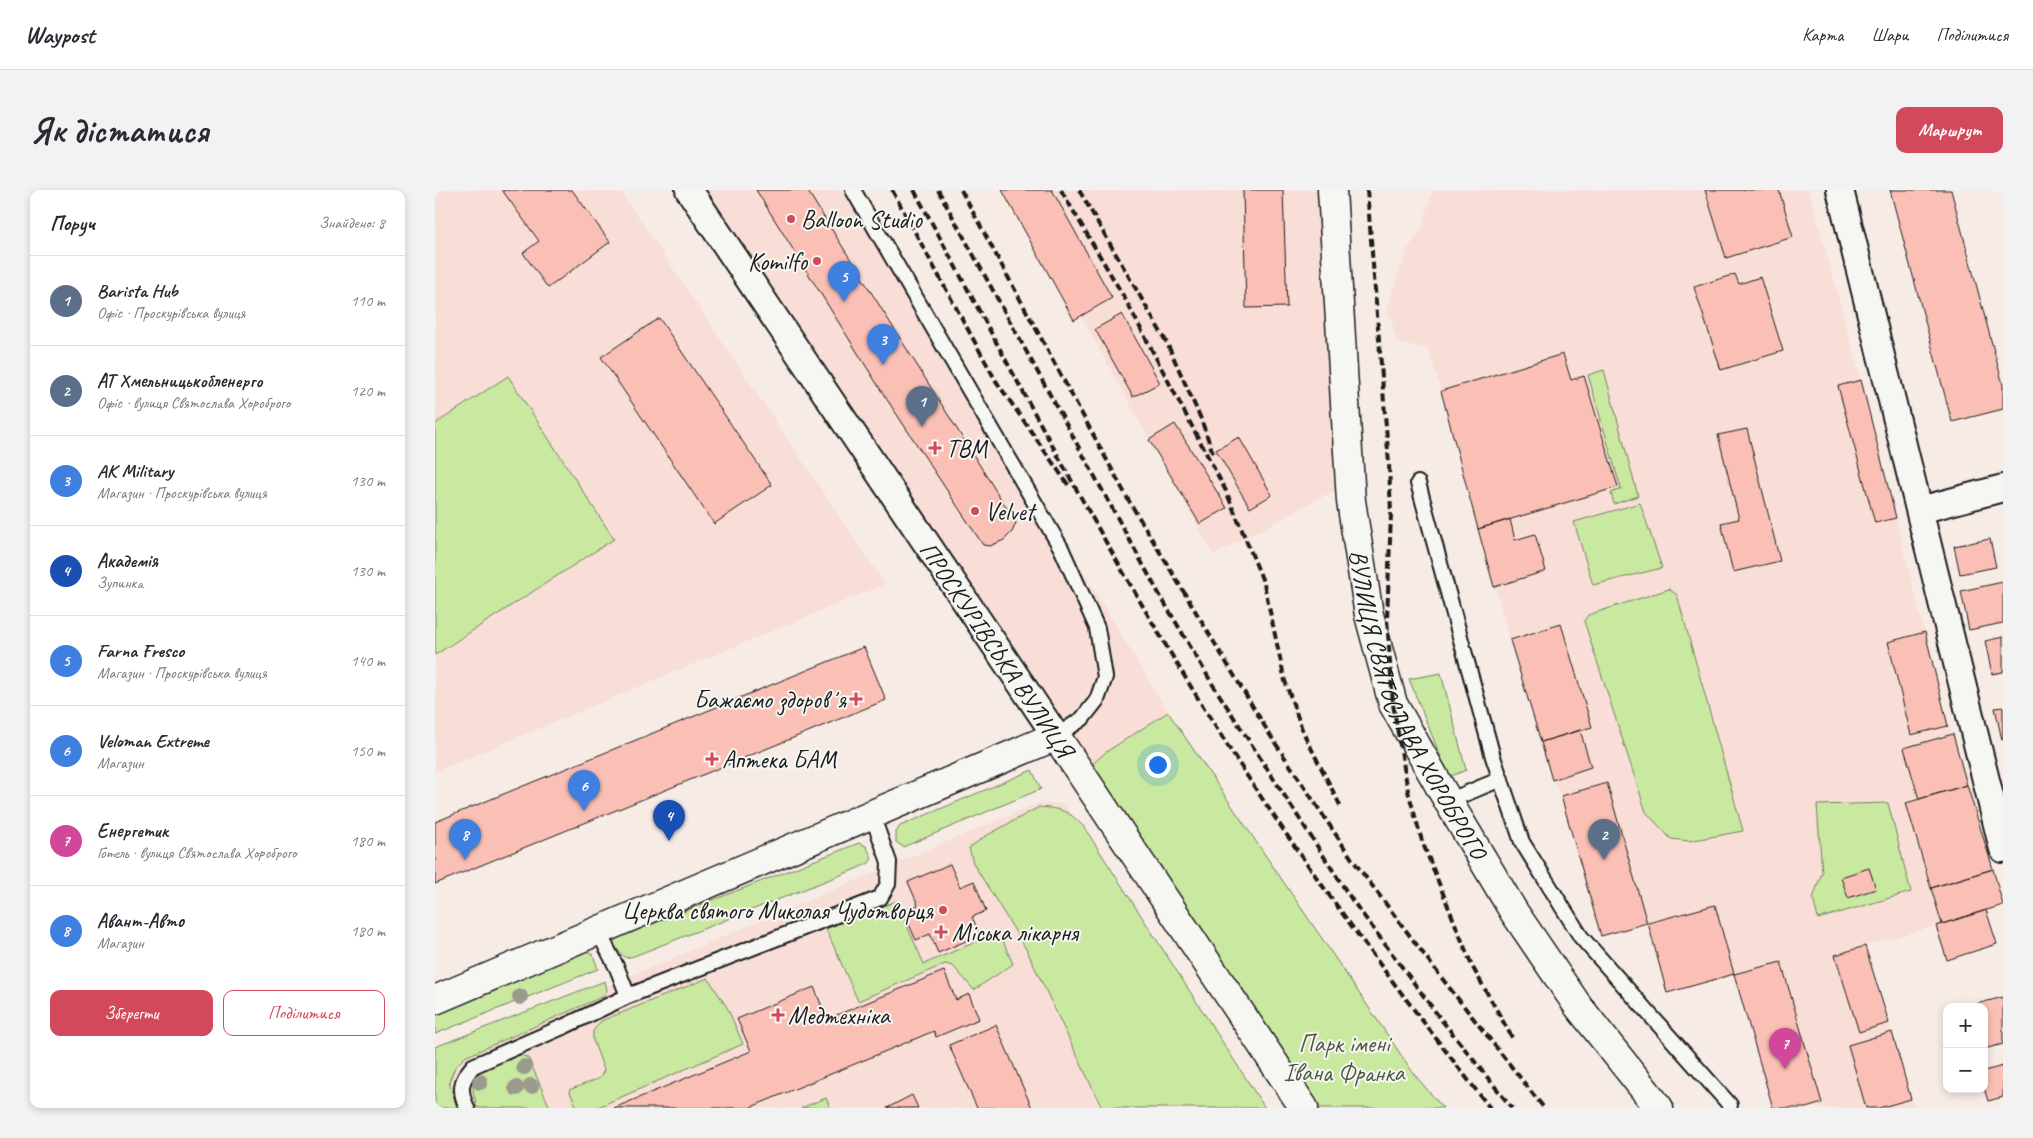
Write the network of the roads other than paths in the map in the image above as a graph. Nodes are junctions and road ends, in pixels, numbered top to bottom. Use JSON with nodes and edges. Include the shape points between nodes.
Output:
{"nodes":[{"id":1,"x":689,"y":190,"type":"edge"},
{"id":2,"x":853,"y":190,"type":"edge"},
{"id":3,"x":1333,"y":190,"type":"edge"},
{"id":4,"x":1840,"y":190,"type":"edge"},
{"id":5,"x":1418,"y":483,"type":"dead end"},
{"id":6,"x":2003,"y":488,"type":"edge"},
{"id":7,"x":1920,"y":510,"type":"junction"},
{"id":8,"x":1056,"y":736,"type":"junction"},
{"id":9,"x":1501,"y":780,"type":"junction"},
{"id":10,"x":1448,"y":801,"type":"junction"},
{"id":11,"x":872,"y":815,"type":"junction"},
{"id":12,"x":2003,"y":849,"type":"edge"},
{"id":13,"x":598,"y":931,"type":"junction"},
{"id":14,"x":628,"y":996,"type":"junction"},
{"id":15,"x":435,"y":1000,"type":"edge"},
{"id":16,"x":1730,"y":1105,"type":"dead end"},
{"id":17,"x":467,"y":1108,"type":"edge"},
{"id":18,"x":1304,"y":1108,"type":"edge"},
{"id":19,"x":1659,"y":1108,"type":"edge"}],
"edges":[{"from":1,"to":8,"type":"street","name":"ПРОСКУРІВСЬКА ВУЛИЦЯ"},
{"from":2,"to":8,"type":"lane","via":[[1061,548],[1097,628],[1105,678],[1097,700],[1082,718]]},
{"from":3,"to":10,"type":"main road","name":"ВУЛИЦЯ СВЯТОСЛАВА ХОРОБРОГО","via":[[1351,501],[1369,615],[1393,704]]},
{"from":4,"to":7,"type":"street"},
{"from":5,"to":9,"type":"lane"},
{"from":6,"to":7,"type":"street"},
{"from":7,"to":12,"type":"street"},
{"from":8,"to":11,"type":"main road"},
{"from":8,"to":18,"type":"main road","name":"ПРОСКУРІВСЬКА ВУЛИЦЯ"},
{"from":9,"to":10,"type":"lane"},
{"from":9,"to":16,"type":"lane","via":[[1522,842],[1581,937]]},
{"from":10,"to":19,"type":"main road","name":"ВУЛИЦЯ СВЯТОСЛАВА ХОРОБРОГО","via":[[1514,912],[1577,1006]]},
{"from":11,"to":13,"type":"main road"},
{"from":11,"to":14,"type":"lane","via":[[889,862],[888,884],[880,898]]},
{"from":13,"to":14,"type":"lane"},
{"from":13,"to":15,"type":"main road"},
{"from":14,"to":17,"type":"lane","via":[[473,1066],[463,1077],[461,1095]]}]}
